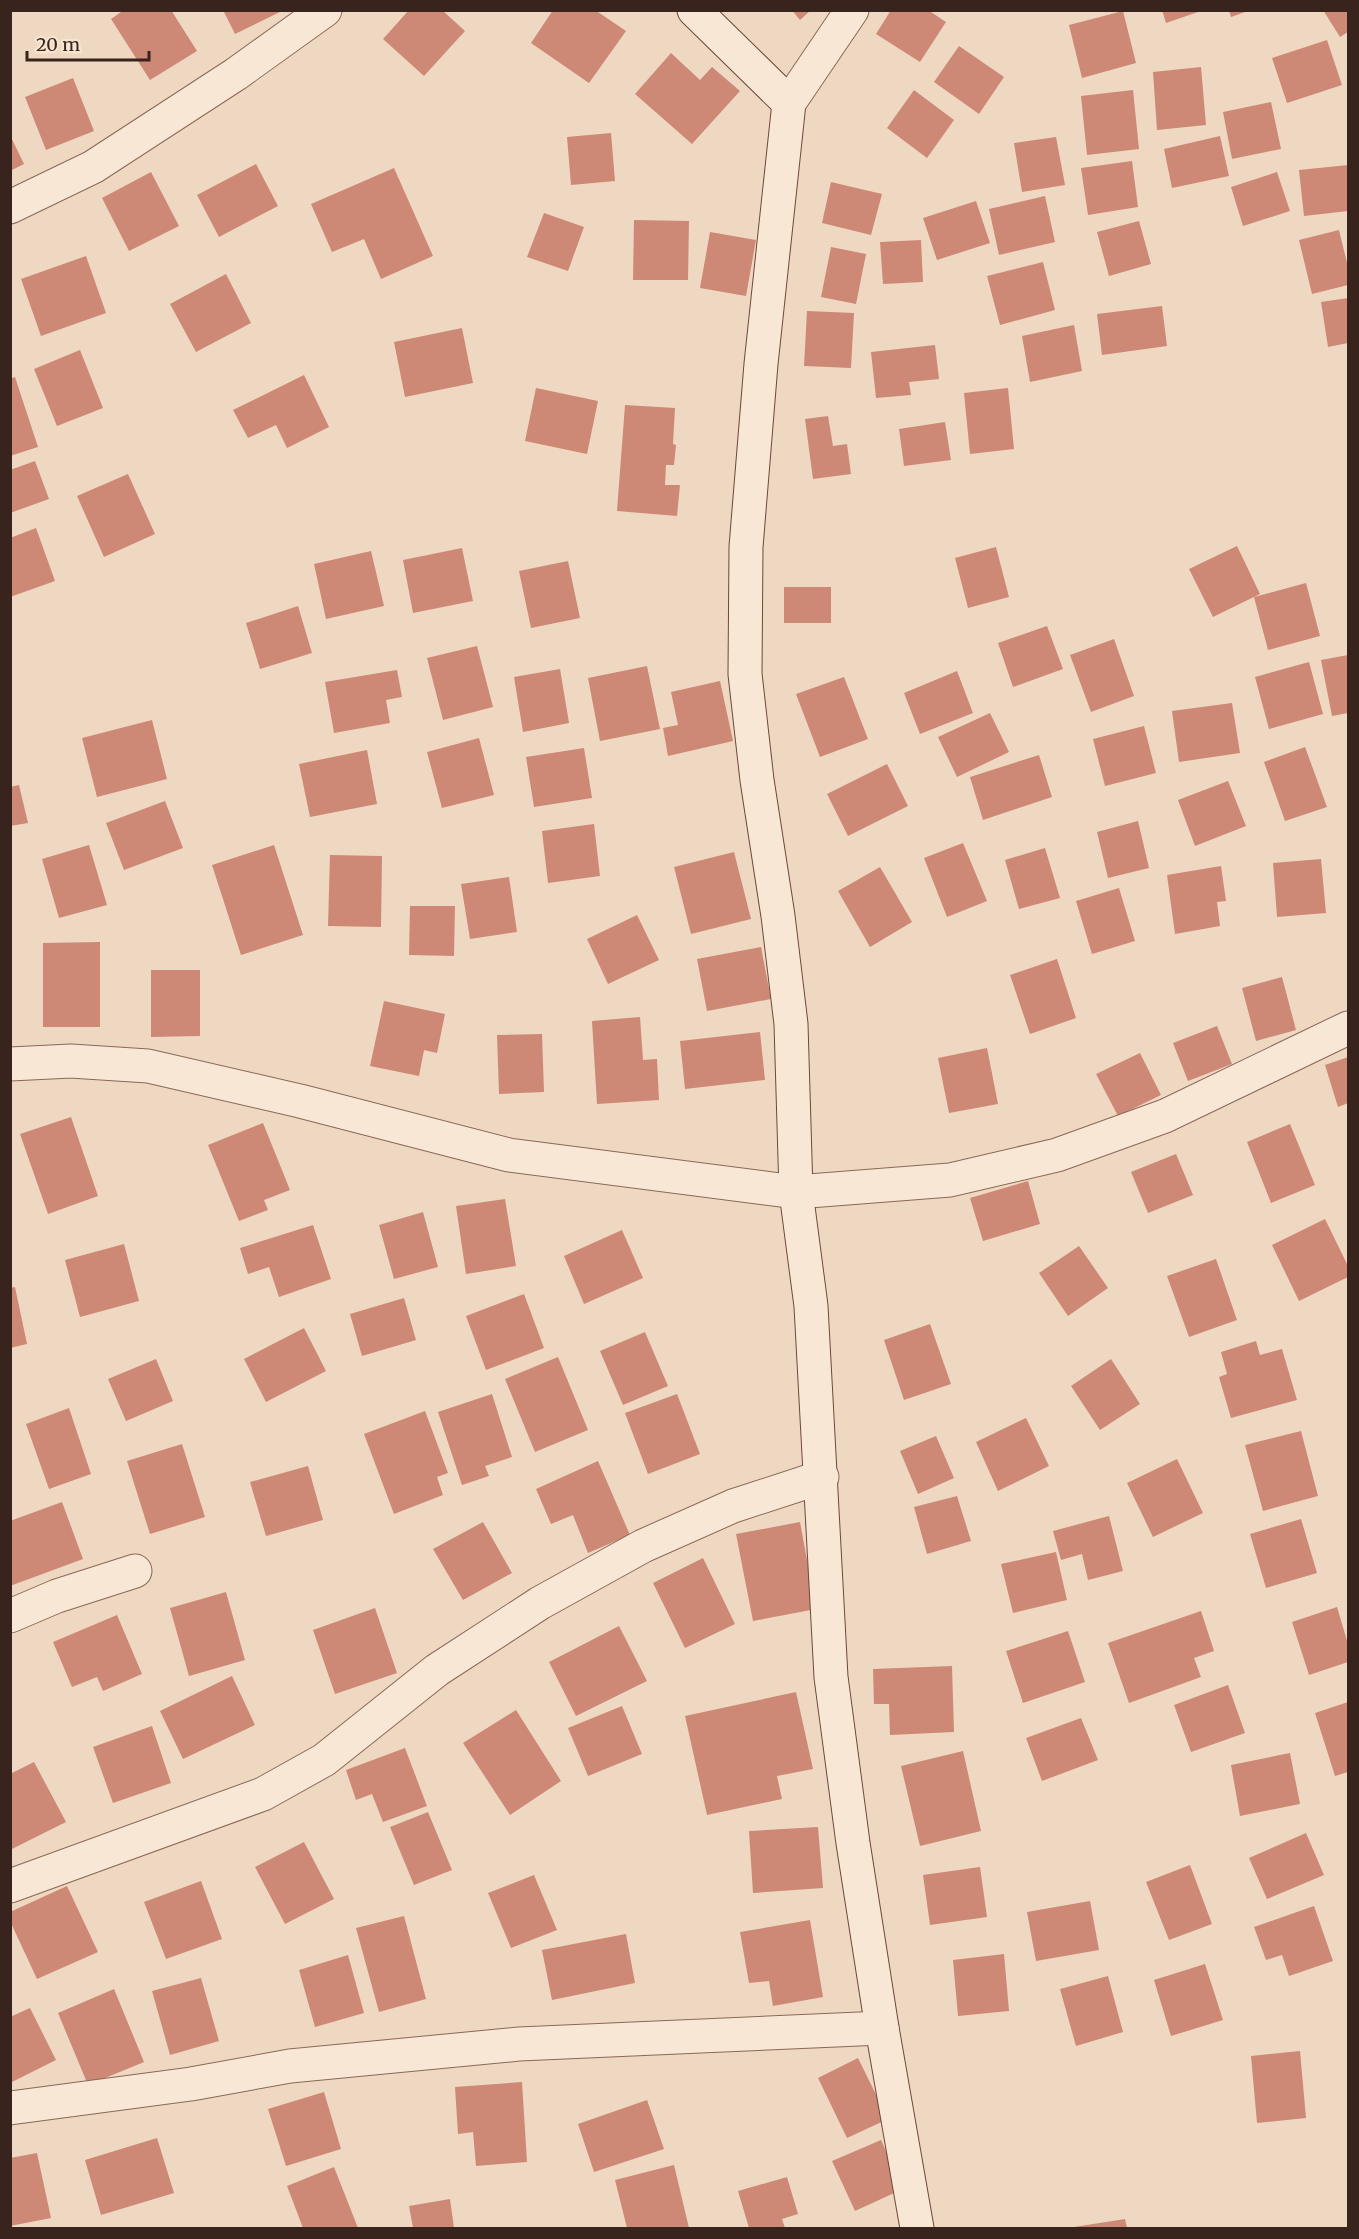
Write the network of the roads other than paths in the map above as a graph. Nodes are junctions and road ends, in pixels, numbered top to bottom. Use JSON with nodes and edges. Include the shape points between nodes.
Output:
{"nodes":[{"id":1,"x":325,"y":10,"type":"edge"},
{"id":2,"x":694,"y":10,"type":"edge"},
{"id":3,"x":852,"y":10,"type":"edge"},
{"id":4,"x":789,"y":103,"type":"junction"},
{"id":5,"x":10,"y":207,"type":"edge"},
{"id":6,"x":1348,"y":1028,"type":"edge"},
{"id":7,"x":10,"y":1064,"type":"edge"},
{"id":8,"x":796,"y":1191,"type":"junction"},
{"id":9,"x":822,"y":1477,"type":"junction"},
{"id":10,"x":135,"y":1570,"type":"dead end"},
{"id":11,"x":10,"y":1616,"type":"edge"},
{"id":12,"x":10,"y":1886,"type":"edge"},
{"id":13,"x":882,"y":2028,"type":"junction"},
{"id":14,"x":10,"y":2108,"type":"edge"},
{"id":15,"x":917,"y":2229,"type":"edge"}],
"edges":[{"from":1,"to":5,"type":"street","via":[[236,74],[93,167]]},
{"from":2,"to":4,"type":"street"},
{"from":3,"to":4,"type":"street"},
{"from":4,"to":8,"type":"street","via":[[746,548],[745,674],[791,1024]]},
{"from":6,"to":8,"type":"street","via":[[1165,1116],[1057,1155],[950,1180]]},
{"from":7,"to":8,"type":"street","via":[[71,1061],[148,1066],[509,1155]]},
{"from":8,"to":9,"type":"street","via":[[812,1306]]},
{"from":9,"to":12,"type":"street","via":[[723,1510],[643,1546],[540,1603],[437,1670],[324,1760],[264,1794]]},
{"from":9,"to":13,"type":"street","via":[[831,1677]]},
{"from":10,"to":11,"type":"street"},
{"from":13,"to":14,"type":"street","via":[[508,2045],[290,2066],[191,2084]]},
{"from":13,"to":15,"type":"street"}]}
